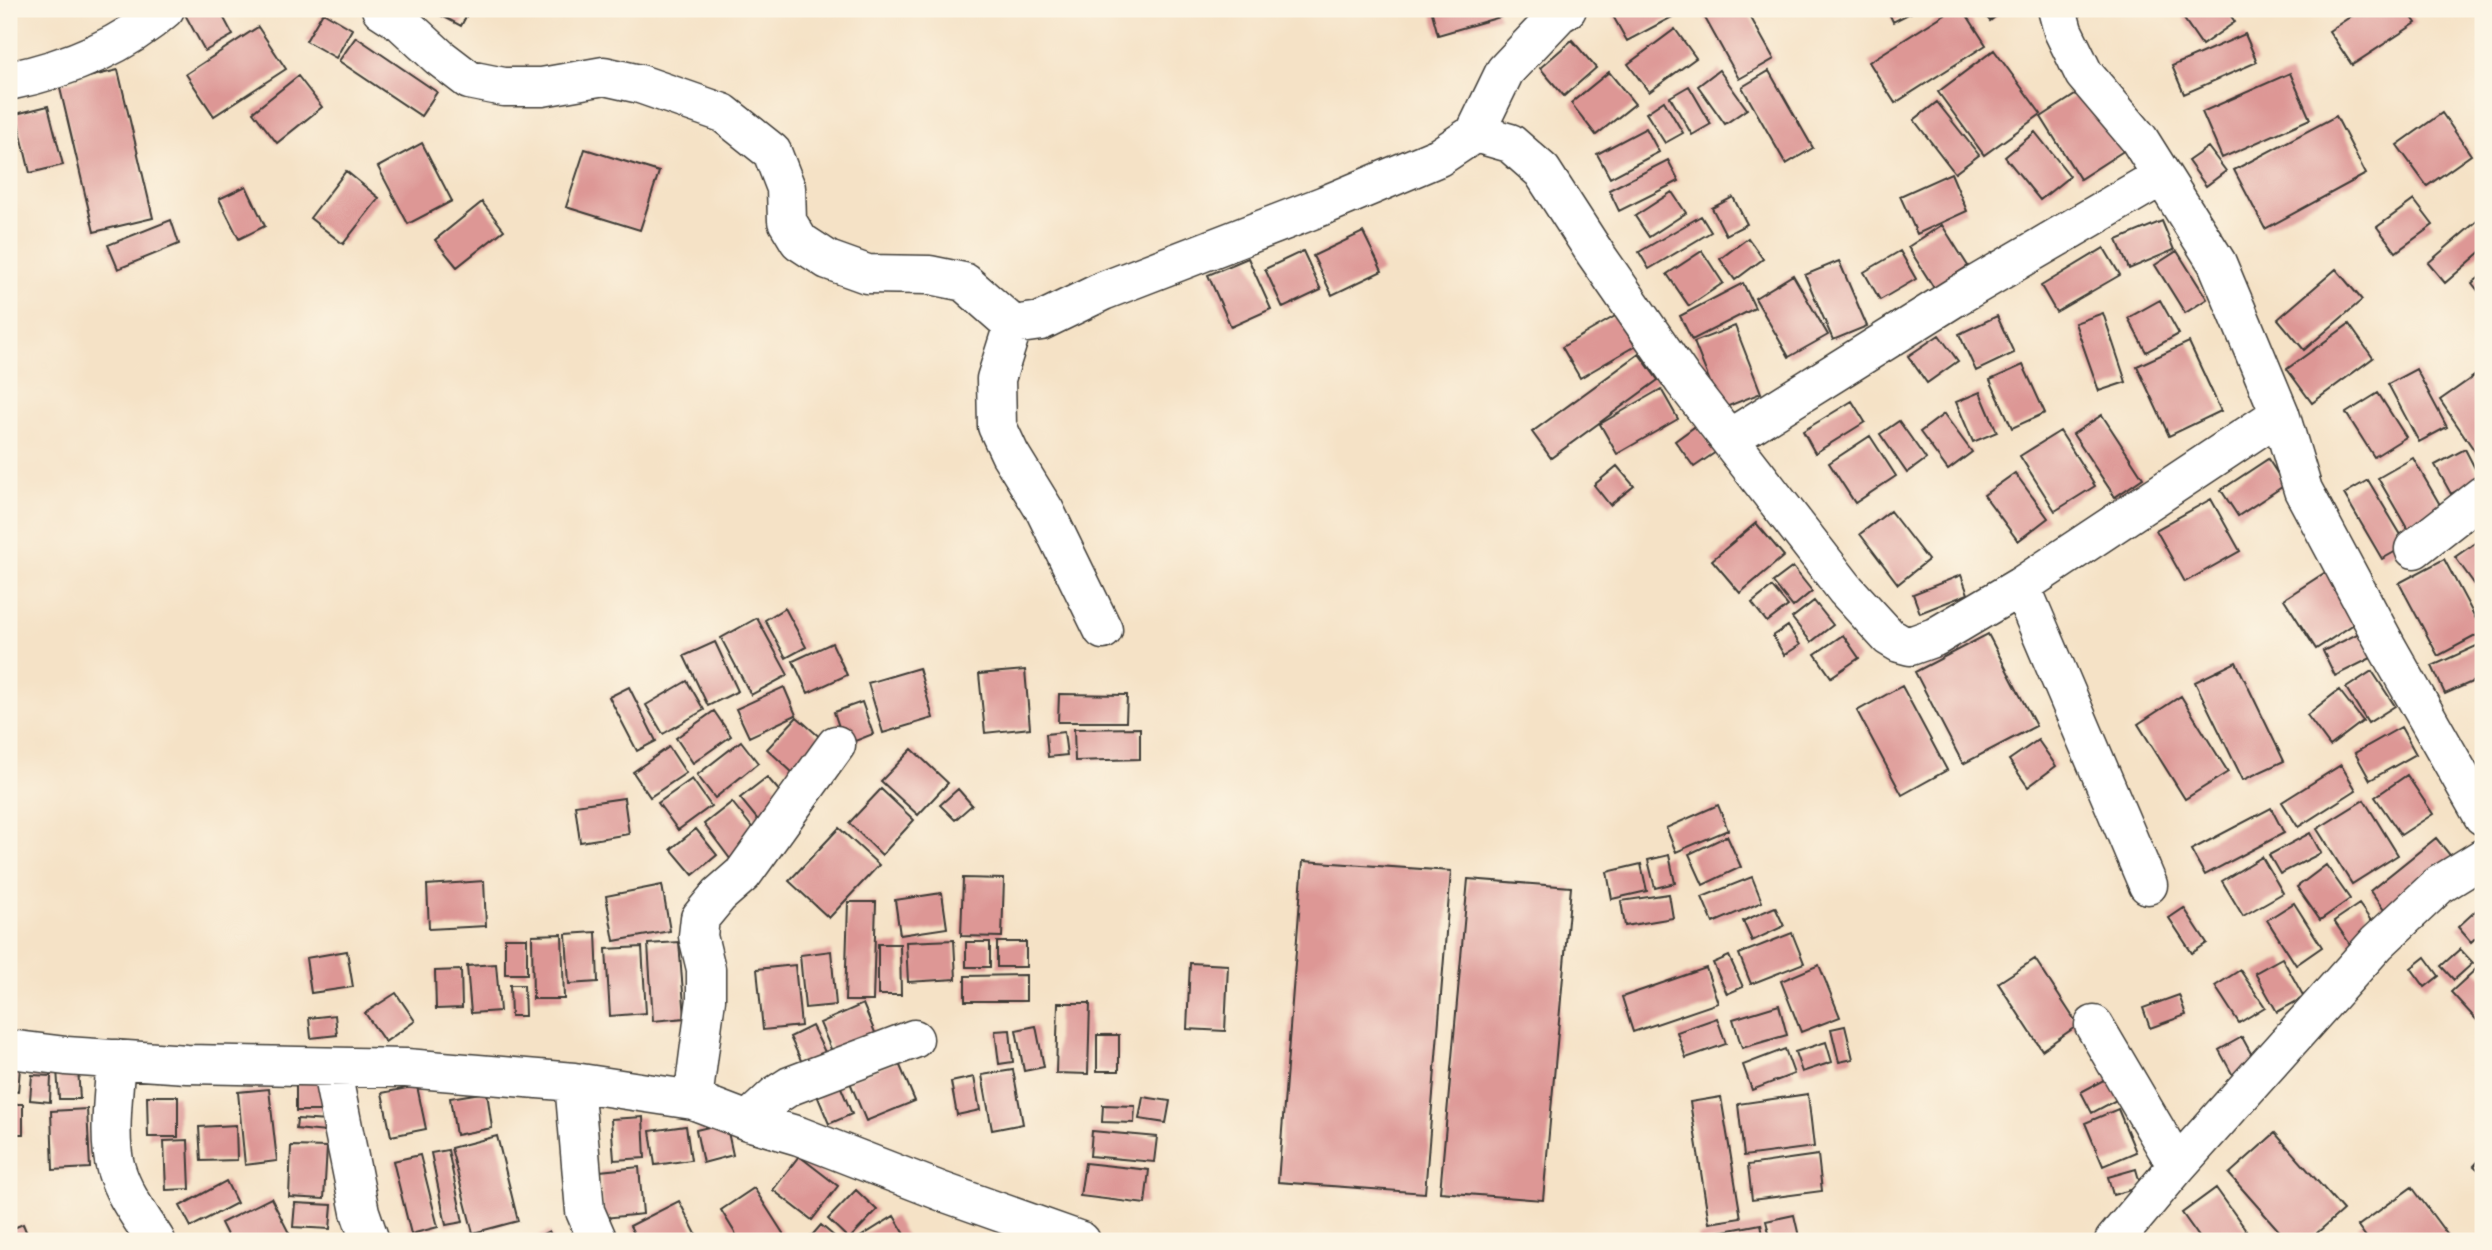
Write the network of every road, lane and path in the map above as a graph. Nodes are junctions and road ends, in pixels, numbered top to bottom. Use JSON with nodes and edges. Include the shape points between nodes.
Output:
{"nodes":[{"id":1,"x":165,"y":9,"type":"edge"},
{"id":2,"x":381,"y":9,"type":"edge"},
{"id":3,"x":1567,"y":9,"type":"edge"},
{"id":4,"x":2057,"y":9,"type":"edge"},
{"id":5,"x":9,"y":81,"type":"edge"},
{"id":6,"x":1475,"y":133,"type":"junction"},
{"id":7,"x":2162,"y":176,"type":"junction"},
{"id":8,"x":1013,"y":325,"type":"junction"},
{"id":9,"x":2280,"y":414,"type":"junction"},
{"id":10,"x":1730,"y":438,"type":"junction"},
{"id":11,"x":2483,"y":495,"type":"edge"},
{"id":12,"x":2414,"y":549,"type":"dead end"},
{"id":13,"x":2021,"y":586,"type":"junction"},
{"id":14,"x":1103,"y":630,"type":"dead end"},
{"id":15,"x":836,"y":745,"type":"dead end"},
{"id":16,"x":2483,"y":816,"type":"edge"},
{"id":17,"x":2483,"y":858,"type":"edge"},
{"id":18,"x":2148,"y":885,"type":"dead end"},
{"id":19,"x":2094,"y":1024,"type":"dead end"},
{"id":20,"x":914,"y":1039,"type":"dead end"},
{"id":21,"x":9,"y":1049,"type":"edge"},
{"id":22,"x":116,"y":1059,"type":"junction"},
{"id":23,"x":331,"y":1067,"type":"junction"},
{"id":24,"x":574,"y":1083,"type":"junction"},
{"id":25,"x":694,"y":1100,"type":"junction"},
{"id":26,"x":748,"y":1121,"type":"junction"},
{"id":27,"x":2177,"y":1167,"type":"junction"},
{"id":28,"x":2117,"y":1240,"type":"edge"},
{"id":29,"x":156,"y":1241,"type":"edge"},
{"id":30,"x":370,"y":1241,"type":"edge"},
{"id":31,"x":598,"y":1241,"type":"edge"},
{"id":32,"x":1081,"y":1241,"type":"edge"}],
"edges":[{"from":1,"to":5,"type":"street","via":[[105,51]]},
{"from":2,"to":8,"type":"street","via":[[469,79],[504,87],[542,87],[604,76],[723,113],[772,152],[786,188],[787,221],[799,241],[828,260],[867,274],[930,275],[964,282]]},
{"from":3,"to":6,"type":"street","via":[[1505,71]]},
{"from":4,"to":7,"type":"street","via":[[2084,74],[2139,139]]},
{"from":6,"to":8,"type":"street","via":[[1439,157],[1325,205],[1116,286],[1041,321]]},
{"from":6,"to":10,"type":"street","via":[[1510,143],[1542,171],[1683,380]]},
{"from":7,"to":9,"type":"street","via":[[2217,263]]},
{"from":7,"to":10,"type":"street","via":[[1957,296]]},
{"from":8,"to":14,"type":"street","via":[[996,379],[997,426]]},
{"from":9,"to":13,"type":"street"},
{"from":9,"to":16,"type":"street","via":[[2303,490]]},
{"from":10,"to":13,"type":"street","via":[[1846,590],[1899,643],[1910,646],[1934,636]]},
{"from":11,"to":12,"type":"street"},
{"from":13,"to":18,"type":"street"},
{"from":15,"to":25,"type":"street","via":[[743,874],[700,918],[706,999]]},
{"from":17,"to":27,"type":"street","via":[[2439,885],[2377,943]]},
{"from":19,"to":27,"type":"street"},
{"from":20,"to":26,"type":"street","via":[[790,1086]]},
{"from":21,"to":22,"type":"street"},
{"from":22,"to":23,"type":"street"},
{"from":22,"to":29,"type":"street","via":[[112,1147],[116,1168],[132,1206]]},
{"from":23,"to":24,"type":"street","via":[[406,1068]]},
{"from":23,"to":30,"type":"street"},
{"from":24,"to":25,"type":"street"},
{"from":24,"to":31,"type":"street","via":[[585,1211]]},
{"from":25,"to":26,"type":"street"},
{"from":26,"to":32,"type":"street"},
{"from":27,"to":28,"type":"street"}]}
